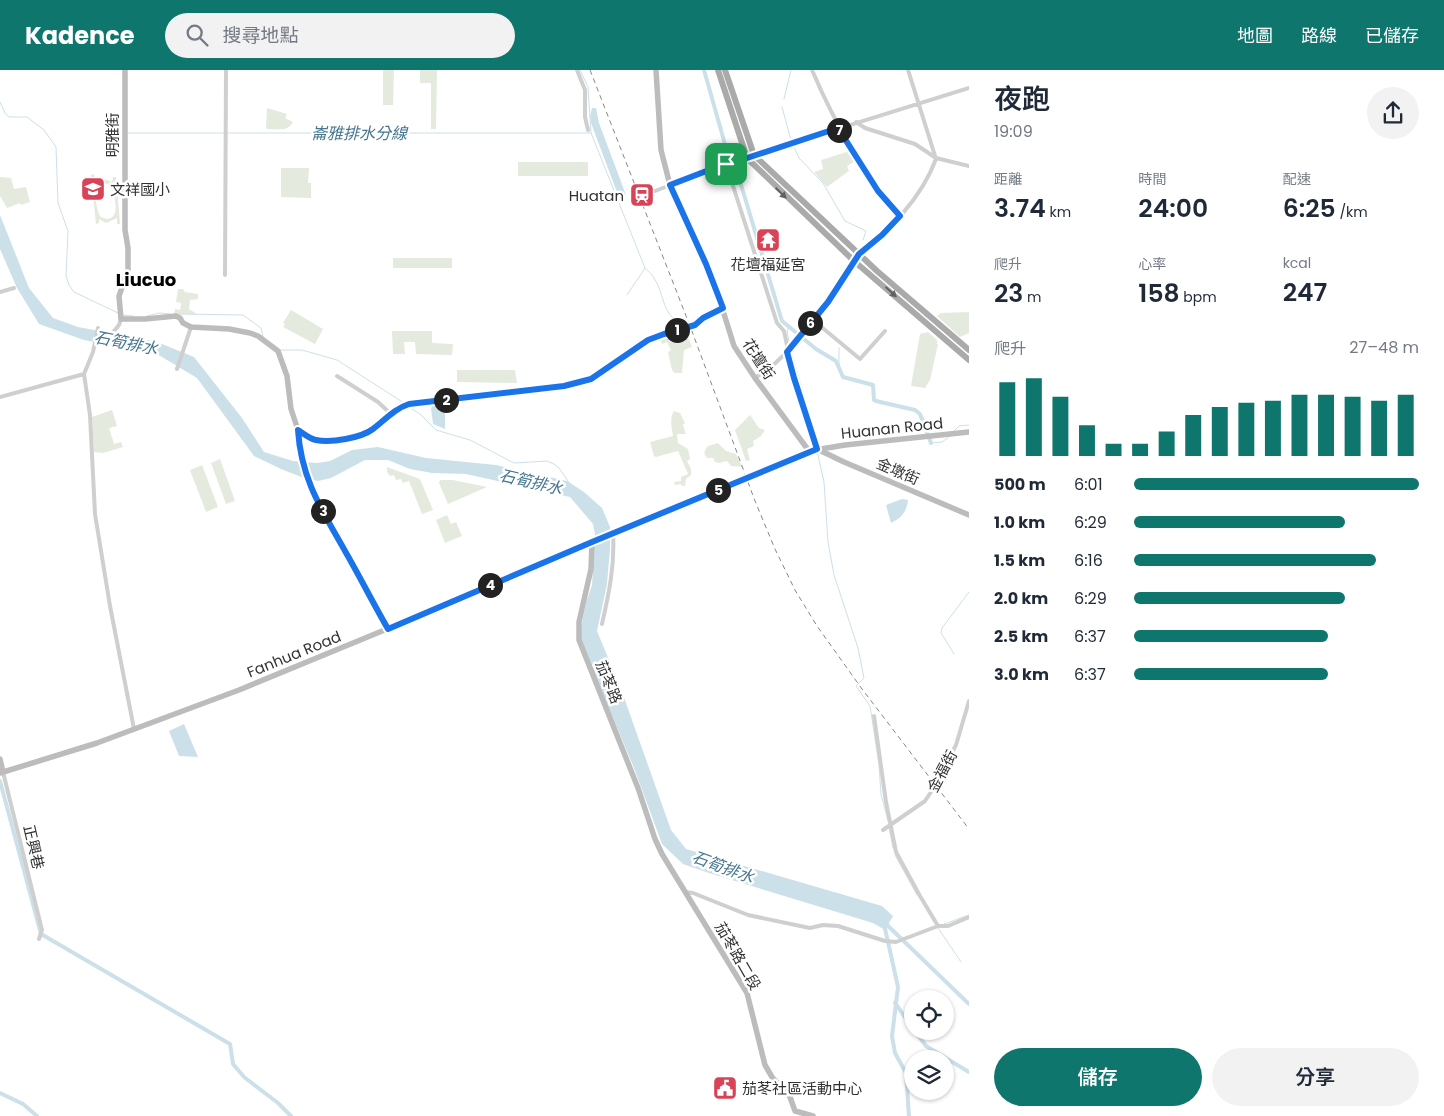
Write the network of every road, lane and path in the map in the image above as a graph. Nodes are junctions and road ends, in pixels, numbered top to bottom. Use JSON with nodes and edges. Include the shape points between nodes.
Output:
{"nodes":[{"id":1,"x":125,"y":70,"type":"edge"},
{"id":2,"x":226,"y":70,"type":"edge"},
{"id":3,"x":577,"y":70,"type":"edge"},
{"id":4,"x":656,"y":70,"type":"edge"},
{"id":5,"x":718,"y":70,"type":"edge"},
{"id":6,"x":725,"y":70,"type":"edge"},
{"id":7,"x":812,"y":70,"type":"edge"},
{"id":8,"x":908,"y":70,"type":"edge"},
{"id":9,"x":969,"y":88,"type":"edge"},
{"id":10,"x":920,"y":103,"type":"junction"},
{"id":11,"x":856,"y":122,"type":"junction"},
{"id":12,"x":838,"y":128,"type":"junction"},
{"id":13,"x":588,"y":130,"type":"dead end"},
{"id":14,"x":754,"y":156,"type":"junction"},
{"id":15,"x":747,"y":158,"type":"junction"},
{"id":16,"x":936,"y":158,"type":"junction"},
{"id":17,"x":728,"y":163,"type":"junction"},
{"id":18,"x":969,"y":166,"type":"edge"},
{"id":19,"x":670,"y":185,"type":"junction"},
{"id":20,"x":655,"y":191,"type":"dead end"},
{"id":21,"x":900,"y":216,"type":"junction"},
{"id":22,"x":859,"y":254,"type":"junction"},
{"id":23,"x":854,"y":261,"type":"junction"},
{"id":24,"x":225,"y":275,"type":"dead end"},
{"id":25,"x":14,"y":288,"type":"dead end"},
{"id":26,"x":0,"y":292,"type":"edge"},
{"id":27,"x":723,"y":308,"type":"junction"},
{"id":28,"x":121,"y":319,"type":"junction"},
{"id":29,"x":813,"y":320,"type":"junction"},
{"id":30,"x":191,"y":327,"type":"junction"},
{"id":31,"x":98,"y":328,"type":"dead end"},
{"id":32,"x":114,"y":331,"type":"dead end"},
{"id":33,"x":885,"y":331,"type":"dead end"},
{"id":34,"x":969,"y":350,"type":"edge"},
{"id":35,"x":787,"y":352,"type":"junction"},
{"id":36,"x":969,"y":360,"type":"edge"},
{"id":37,"x":177,"y":369,"type":"dead end"},
{"id":38,"x":84,"y":374,"type":"junction"},
{"id":39,"x":337,"y":376,"type":"dead end"},
{"id":40,"x":756,"y":378,"type":"junction"},
{"id":41,"x":0,"y":397,"type":"edge"},
{"id":42,"x":391,"y":414,"type":"junction"},
{"id":43,"x":298,"y":430,"type":"junction"},
{"id":44,"x":969,"y":432,"type":"edge"},
{"id":45,"x":817,"y":449,"type":"junction"},
{"id":46,"x":809,"y":451,"type":"junction"},
{"id":47,"x":969,"y":515,"type":"edge"},
{"id":48,"x":613,"y":533,"type":"junction"},
{"id":49,"x":592,"y":542,"type":"junction"},
{"id":50,"x":602,"y":624,"type":"dead end"},
{"id":51,"x":388,"y":629,"type":"junction"},
{"id":52,"x":969,"y":701,"type":"edge"},
{"id":53,"x":874,"y":716,"type":"dead end"},
{"id":54,"x":134,"y":729,"type":"junction"},
{"id":55,"x":0,"y":759,"type":"edge"},
{"id":56,"x":2,"y":772,"type":"edge"},
{"id":57,"x":891,"y":824,"type":"junction"},
{"id":58,"x":650,"y":827,"type":"joint"},
{"id":59,"x":883,"y":830,"type":"dead end"},
{"id":60,"x":685,"y":892,"type":"junction"},
{"id":61,"x":969,"y":917,"type":"edge"},
{"id":62,"x":938,"y":926,"type":"junction"},
{"id":63,"x":39,"y":939,"type":"dead end"},
{"id":64,"x":813,"y":1116,"type":"edge"}],
"edges":[{"from":1,"to":28,"type":"street","name":"明雅街","via":[[128,267],[119,296]]},
{"from":2,"to":24,"type":"street"},
{"from":3,"to":13,"type":"street","via":[[585,90]]},
{"from":4,"to":19,"type":"street","name":"花壇街","via":[[661,150]]},
{"from":5,"to":15,"type":"main road"},
{"from":6,"to":14,"type":"main road"},
{"from":7,"to":12,"type":"street"},
{"from":8,"to":10,"type":"street"},
{"from":9,"to":10,"type":"street"},
{"from":10,"to":11,"type":"street"},
{"from":10,"to":16,"type":"street"},
{"from":11,"to":12,"type":"street"},
{"from":11,"to":16,"type":"street","via":[[915,144]]},
{"from":12,"to":14,"type":"street"},
{"from":12,"to":21,"type":"street","via":[[878,191]]},
{"from":14,"to":15,"type":"street"},
{"from":14,"to":22,"type":"main road"},
{"from":15,"to":17,"type":"street"},
{"from":15,"to":23,"type":"main road","one_way":true},
{"from":16,"to":18,"type":"street"},
{"from":16,"to":21,"type":"street","via":[[918,195]]},
{"from":17,"to":19,"type":"street"},
{"from":17,"to":35,"type":"street","via":[[777,323],[784,331]]},
{"from":19,"to":20,"type":"street"},
{"from":19,"to":27,"type":"street","name":"花壇街"},
{"from":21,"to":22,"type":"street"},
{"from":22,"to":23,"type":"street"},
{"from":22,"to":34,"type":"main road"},
{"from":23,"to":29,"type":"street","via":[[843,282]]},
{"from":23,"to":36,"type":"main road","one_way":true},
{"from":25,"to":26,"type":"street"},
{"from":27,"to":40,"type":"street","name":"花壇街","via":[[733,342]]},
{"from":27,"to":42,"type":"street","via":[[695,325],[648,340],[587,380],[564,386],[409,404]]},
{"from":28,"to":30,"type":"street","via":[[176,316]]},
{"from":28,"to":32,"type":"street"},
{"from":29,"to":33,"type":"street","via":[[860,359]]},
{"from":29,"to":35,"type":"street"},
{"from":30,"to":37,"type":"street"},
{"from":30,"to":43,"type":"street","via":[[250,333],[278,351],[287,376],[291,410]]},
{"from":31,"to":38,"type":"street"},
{"from":35,"to":40,"type":"street"},
{"from":35,"to":45,"type":"street"},
{"from":38,"to":41,"type":"street"},
{"from":38,"to":54,"type":"street","via":[[90,415],[97,537]]},
{"from":39,"to":42,"type":"street"},
{"from":40,"to":46,"type":"street","name":"花壇街"},
{"from":42,"to":43,"type":"street","via":[[372,430],[356,437],[314,440]]},
{"from":43,"to":51,"type":"street","via":[[308,482]]},
{"from":44,"to":45,"type":"street","name":"Huanan Road"},
{"from":45,"to":46,"type":"street"},
{"from":45,"to":47,"type":"street","name":"金墩街"},
{"from":46,"to":48,"type":"street"},
{"from":48,"to":49,"type":"street","name":"Fanhua Road"},
{"from":48,"to":50,"type":"street","via":[[612,577]]},
{"from":49,"to":51,"type":"street","name":"Fanhua Road"},
{"from":49,"to":58,"type":"street","name":"茄苳路","via":[[591,569],[579,622],[580,640]]},
{"from":51,"to":54,"type":"street","name":"Fanhua Road"},
{"from":52,"to":57,"type":"street","name":"金福街","via":[[956,745],[931,792],[925,801]]},
{"from":53,"to":57,"type":"street"},
{"from":54,"to":56,"type":"street","name":"Fanhua Road"},
{"from":55,"to":56,"type":"street","name":"正興巷"},
{"from":56,"to":63,"type":"street","name":"正興巷","via":[[42,930]]},
{"from":57,"to":59,"type":"street","name":"金福街"},
{"from":57,"to":62,"type":"street","via":[[896,852]]},
{"from":58,"to":60,"type":"street","name":"茄苳路二段","via":[[659,849]]},
{"from":60,"to":62,"type":"street","via":[[748,915],[810,928],[838,926],[885,941],[898,941]]},
{"from":60,"to":64,"type":"street","name":"茄苳路二段","via":[[747,993],[769,1072],[790,1097],[795,1111]]},
{"from":61,"to":62,"type":"street","via":[[948,926]]}]}
